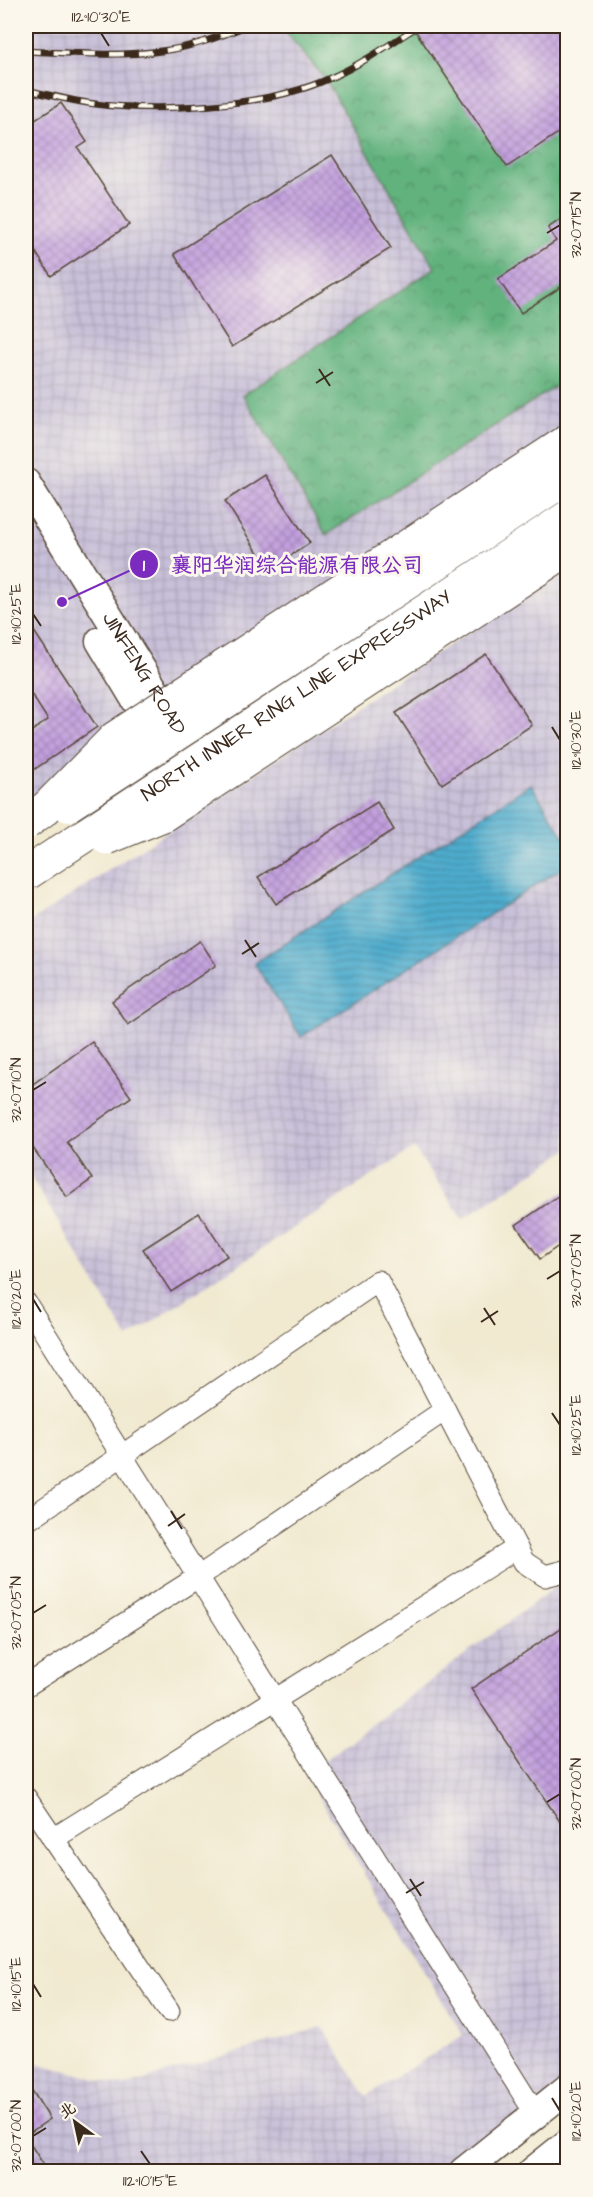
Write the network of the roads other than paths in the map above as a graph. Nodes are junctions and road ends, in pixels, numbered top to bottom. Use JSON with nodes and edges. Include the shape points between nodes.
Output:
{"nodes":[{"id":1,"x":567,"y":441,"type":"edge"},
{"id":2,"x":567,"y":477,"type":"edge"},
{"id":3,"x":26,"y":483,"type":"edge"},
{"id":4,"x":567,"y":517,"type":"edge"},
{"id":5,"x":26,"y":519,"type":"edge"},
{"id":6,"x":567,"y":549,"type":"edge"},
{"id":7,"x":26,"y":823,"type":"edge"},
{"id":8,"x":26,"y":833,"type":"edge"},
{"id":9,"x":26,"y":874,"type":"edge"},
{"id":10,"x":26,"y":880,"type":"edge"},
{"id":11,"x":26,"y":1303,"type":"edge"},
{"id":12,"x":445,"y":1410,"type":"junction"},
{"id":13,"x":122,"y":1456,"type":"junction"},
{"id":14,"x":26,"y":1521,"type":"edge"},
{"id":15,"x":517,"y":1548,"type":"junction"},
{"id":16,"x":567,"y":1570,"type":"edge"},
{"id":17,"x":198,"y":1577,"type":"junction"},
{"id":18,"x":26,"y":1686,"type":"edge"},
{"id":19,"x":276,"y":1701,"type":"junction"},
{"id":20,"x":26,"y":1798,"type":"edge"},
{"id":21,"x":53,"y":1839,"type":"junction"},
{"id":22,"x":169,"y":2011,"type":"dead end"},
{"id":23,"x":567,"y":2088,"type":"edge"},
{"id":24,"x":536,"y":2113,"type":"junction"},
{"id":25,"x":567,"y":2143,"type":"edge"},
{"id":26,"x":463,"y":2172,"type":"edge"},
{"id":27,"x":532,"y":2172,"type":"edge"}],
"edges":[{"from":1,"to":7,"type":"highway","bridge":true,"via":[[115,738]]},
{"from":2,"to":8,"type":"highway","name":"NORTH INNER RING LINE EXPRESSWAY","bridge":true},
{"from":3,"to":5,"type":"street","name":"JINFENG ROAD","via":[[196,777]]},
{"from":4,"to":9,"type":"highway","name":"NORTH INNER RING LINE EXPRESSWAY","bridge":true},
{"from":6,"to":10,"type":"highway","bridge":true,"via":[[163,815],[74,851]]},
{"from":11,"to":13,"type":"street"},
{"from":12,"to":13,"type":"street","via":[[378,1281]]},
{"from":12,"to":15,"type":"street"},
{"from":12,"to":17,"type":"street"},
{"from":13,"to":14,"type":"street"},
{"from":13,"to":17,"type":"street"},
{"from":15,"to":16,"type":"street","via":[[524,1562],[545,1576]]},
{"from":15,"to":19,"type":"street"},
{"from":17,"to":18,"type":"street"},
{"from":17,"to":19,"type":"street"},
{"from":19,"to":21,"type":"street"},
{"from":19,"to":24,"type":"street"},
{"from":20,"to":21,"type":"street"},
{"from":21,"to":22,"type":"street"},
{"from":23,"to":24,"type":"street"},
{"from":24,"to":26,"type":"street"},
{"from":25,"to":27,"type":"street"}]}
